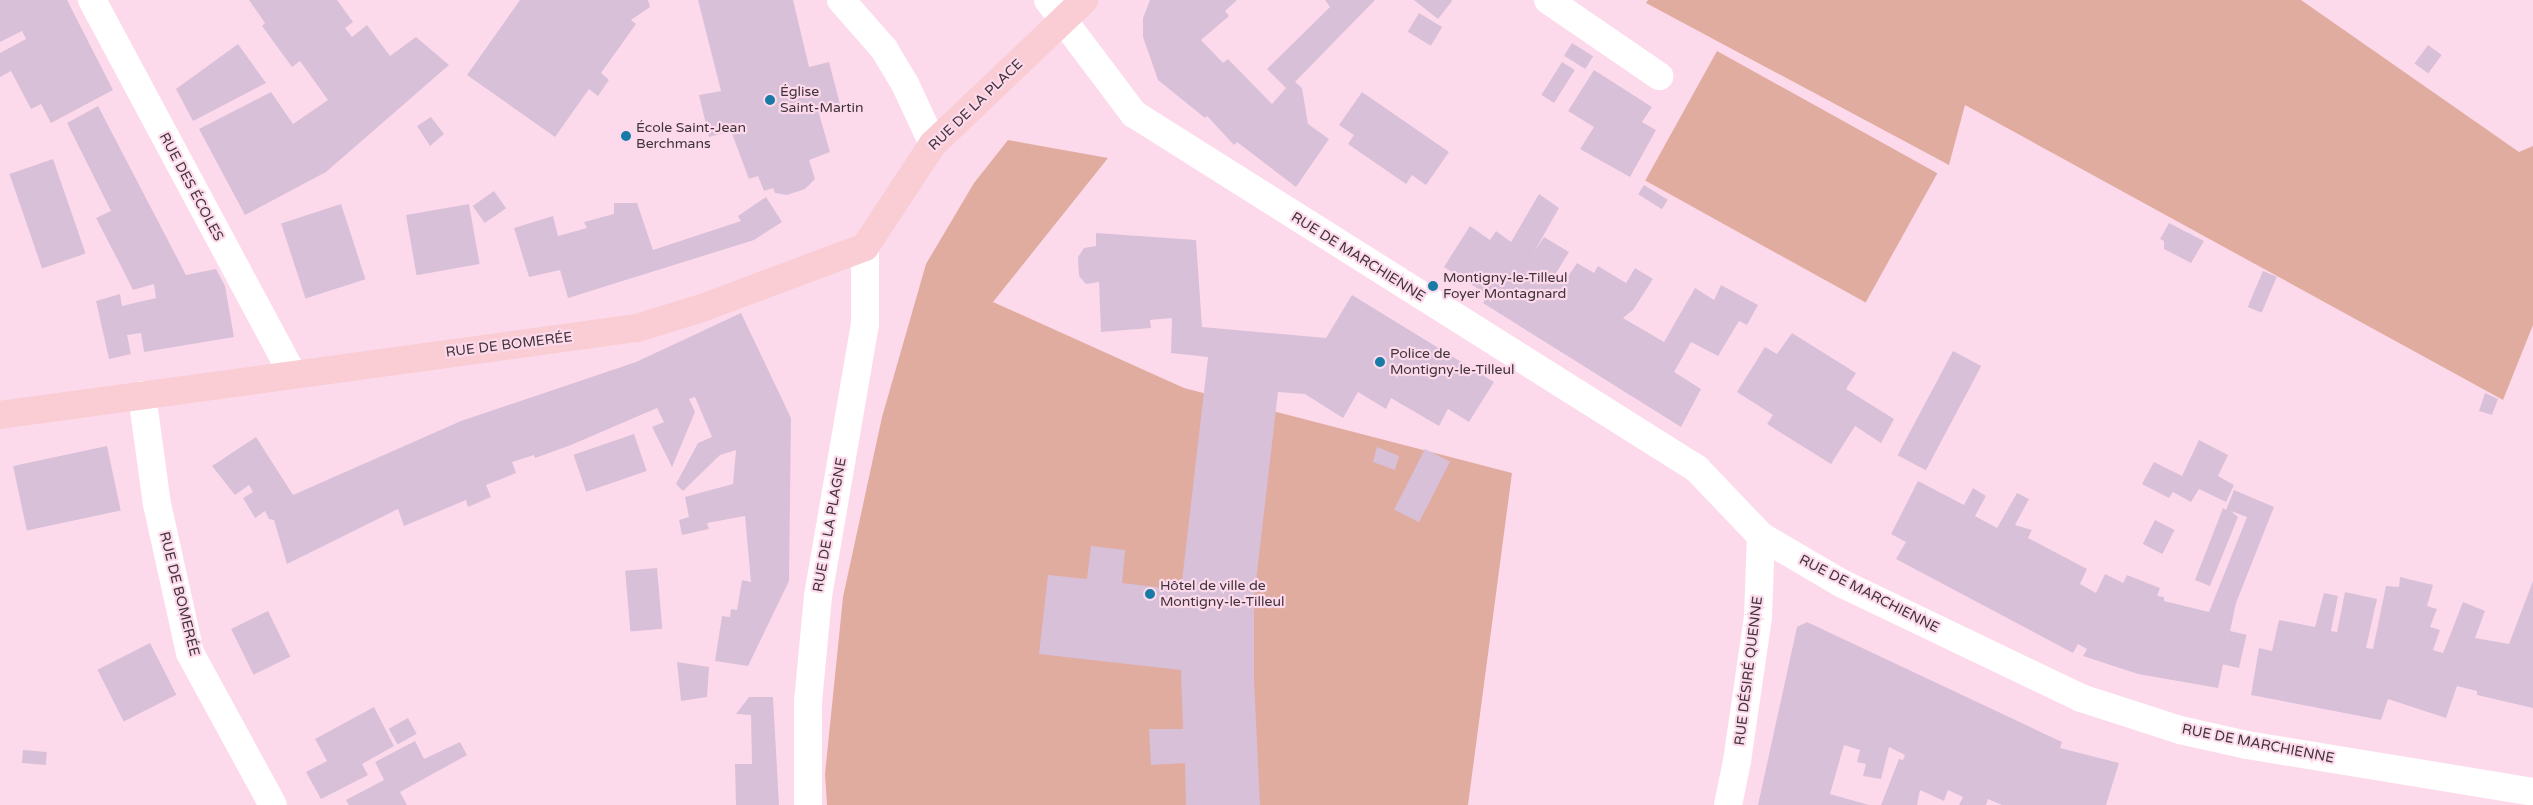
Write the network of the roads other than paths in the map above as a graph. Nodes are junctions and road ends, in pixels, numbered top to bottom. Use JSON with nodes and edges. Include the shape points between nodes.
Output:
{"nodes":[{"id":1,"x":92,"y":0,"type":"edge"},
{"id":2,"x":841,"y":0,"type":"edge"},
{"id":3,"x":1084,"y":0,"type":"edge"},
{"id":4,"x":1548,"y":0,"type":"edge"},
{"id":5,"x":1056,"y":10,"type":"edge"},
{"id":6,"x":1658,"y":76,"type":"dead end"},
{"id":7,"x":933,"y":144,"type":"junction"},
{"id":8,"x":865,"y":247,"type":"junction"},
{"id":9,"x":292,"y":373,"type":"junction"},
{"id":10,"x":142,"y":395,"type":"junction"},
{"id":11,"x":0,"y":415,"type":"edge"},
{"id":12,"x":1761,"y":536,"type":"junction"},
{"id":13,"x":2533,"y":792,"type":"edge"},
{"id":14,"x":273,"y":805,"type":"edge"},
{"id":15,"x":808,"y":805,"type":"edge"},
{"id":16,"x":1728,"y":805,"type":"edge"}],
"edges":[{"from":1,"to":9,"type":"street","name":"RUE DES ÉCOLES"},
{"from":2,"to":7,"type":"street","via":[[884,49],[905,84]]},
{"from":3,"to":5,"type":"main road","name":"RUE DE LA PLACE"},
{"from":4,"to":6,"type":"street"},
{"from":5,"to":7,"type":"main road","name":"RUE DE LA PLACE"},
{"from":5,"to":12,"type":"street","name":"RUE DE MARCHIENNE","via":[[1134,114],[1697,469]]},
{"from":7,"to":8,"type":"main road","name":"RUE DE LA PLACE"},
{"from":8,"to":9,"type":"main road","name":"RUE DE BOMERÉE","via":[[702,308],[637,328]]},
{"from":8,"to":15,"type":"street","name":"RUE DE LA PLAGNE","via":[[865,326],[818,596],[808,702]]},
{"from":9,"to":10,"type":"main road","name":"RUE DE BOMERÉE"},
{"from":10,"to":11,"type":"main road","name":"RUE DE BOMERÉE"},
{"from":10,"to":14,"type":"street","name":"RUE DE BOMERÉE","via":[[157,504],[190,654]]},
{"from":12,"to":13,"type":"street","name":"RUE DE MARCHIENNE","via":[[1842,583],[2082,698],[2180,730],[2247,745]]},
{"from":12,"to":16,"type":"street","name":"RUE DÉSIRÉ QUENNE","via":[[1758,616],[1738,761]]}]}
